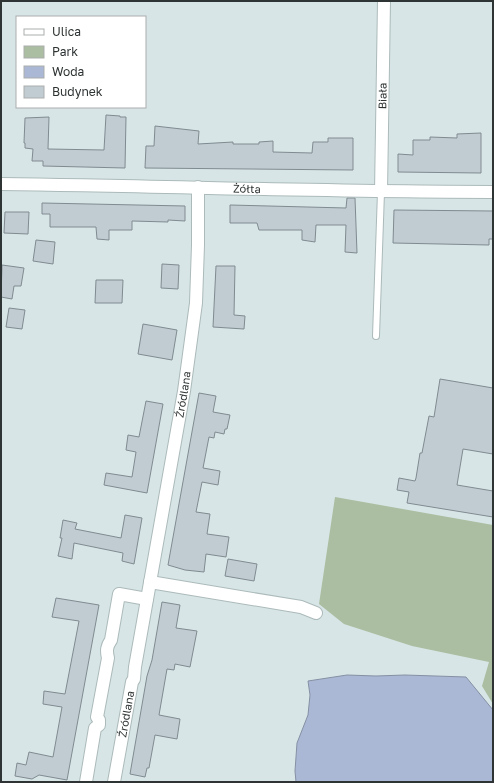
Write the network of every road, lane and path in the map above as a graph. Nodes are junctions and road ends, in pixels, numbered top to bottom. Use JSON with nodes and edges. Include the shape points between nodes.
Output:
{"nodes":[{"id":1,"x":384,"y":1,"type":"edge"},
{"id":2,"x":1,"y":184,"type":"edge"},
{"id":3,"x":198,"y":187,"type":"junction"},
{"id":4,"x":381,"y":192,"type":"junction"},
{"id":5,"x":493,"y":192,"type":"edge"},
{"id":6,"x":376,"y":336,"type":"dead end"},
{"id":7,"x":150,"y":582,"type":"junction"},
{"id":8,"x":147,"y":599,"type":"junction"},
{"id":9,"x":316,"y":613,"type":"dead end"},
{"id":10,"x":86,"y":782,"type":"edge"},
{"id":11,"x":114,"y":782,"type":"edge"}],
"edges":[{"from":1,"to":4,"type":"street","name":"Biała"},
{"from":2,"to":3,"type":"street","name":"Żółta"},
{"from":3,"to":4,"type":"street","name":"Żółta"},
{"from":3,"to":7,"type":"street","name":"Źródlana","via":[[196,303],[184,391]]},
{"from":4,"to":5,"type":"street","name":"Żółta"},
{"from":4,"to":6,"type":"lane"},
{"from":7,"to":8,"type":"street","name":"Źródlana"},
{"from":7,"to":9,"type":"street","via":[[300,607]]},
{"from":8,"to":10,"type":"street","via":[[119,594],[111,640],[107,645],[108,658],[97,716],[99,725],[95,728]]},
{"from":8,"to":11,"type":"street","name":"Źródlana"}]}
